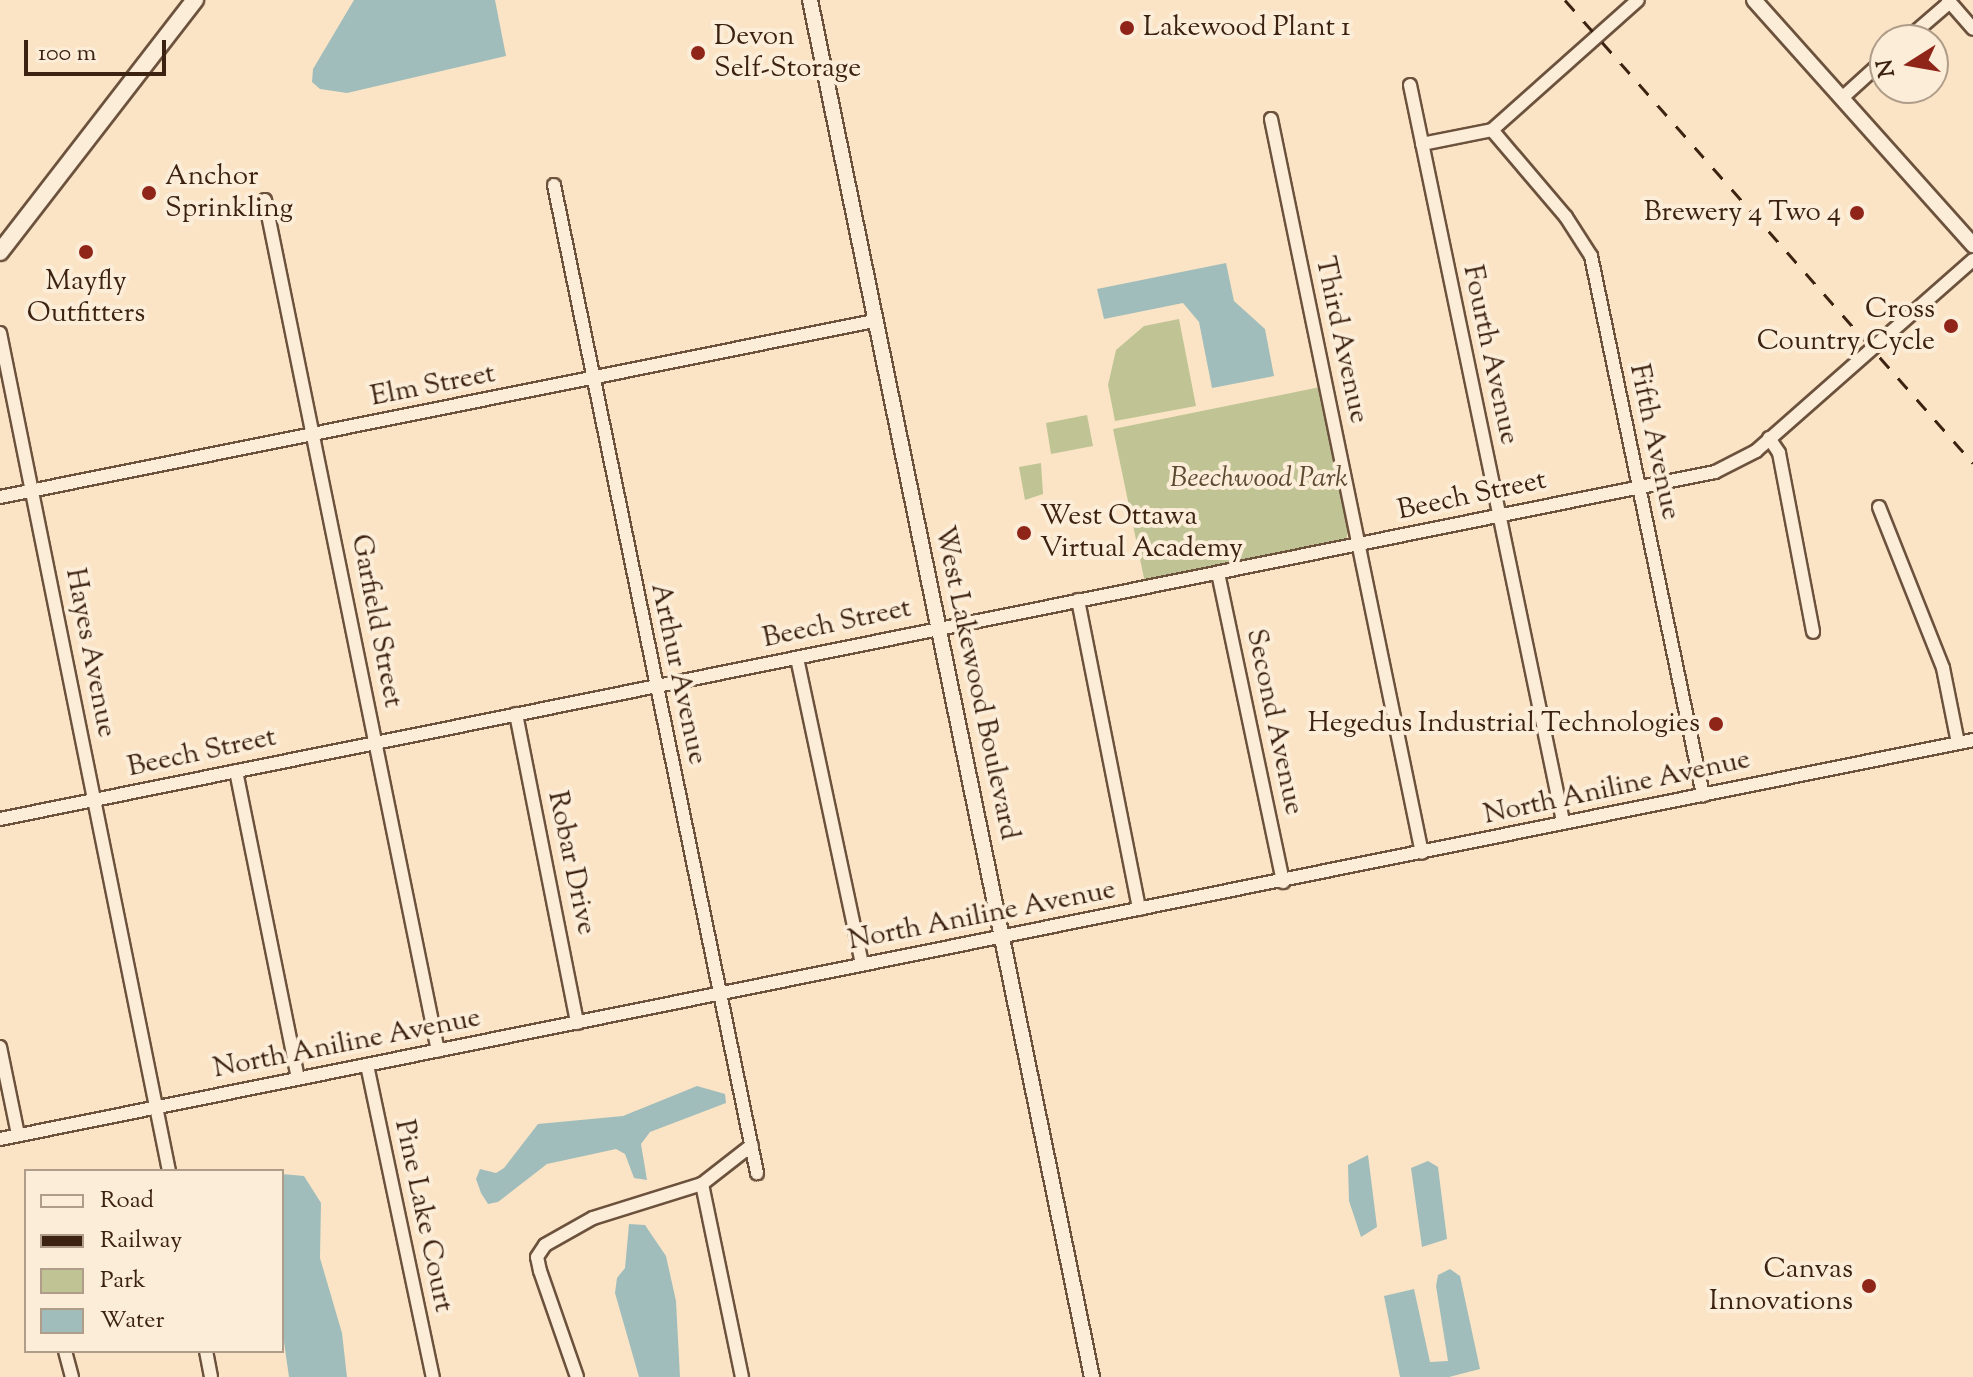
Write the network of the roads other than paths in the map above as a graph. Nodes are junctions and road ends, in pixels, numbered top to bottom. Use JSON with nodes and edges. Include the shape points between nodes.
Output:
{"nodes":[{"id":1,"x":195,"y":0,"type":"edge"},
{"id":2,"x":810,"y":0,"type":"edge"},
{"id":3,"x":1638,"y":0,"type":"edge"},
{"id":4,"x":1754,"y":0,"type":"edge"},
{"id":5,"x":1949,"y":1,"type":"edge"},
{"id":6,"x":1924,"y":24,"type":"edge"},
{"id":7,"x":1973,"y":29,"type":"edge"},
{"id":8,"x":1869,"y":74,"type":"edge"},
{"id":9,"x":1410,"y":85,"type":"dead end"},
{"id":10,"x":1842,"y":98,"type":"junction"},
{"id":11,"x":1271,"y":119,"type":"dead end"},
{"id":12,"x":1492,"y":130,"type":"junction"},
{"id":13,"x":1422,"y":144,"type":"junction"},
{"id":14,"x":554,"y":185,"type":"dead end"},
{"id":15,"x":265,"y":200,"type":"dead end"},
{"id":16,"x":1973,"y":245,"type":"edge"},
{"id":17,"x":0,"y":252,"type":"edge"},
{"id":18,"x":1973,"y":260,"type":"edge"},
{"id":19,"x":874,"y":321,"type":"junction"},
{"id":20,"x":0,"y":333,"type":"edge"},
{"id":21,"x":593,"y":378,"type":"junction"},
{"id":22,"x":314,"y":434,"type":"junction"},
{"id":23,"x":1769,"y":438,"type":"junction"},
{"id":24,"x":1638,"y":488,"type":"junction"},
{"id":25,"x":33,"y":490,"type":"junction"},
{"id":26,"x":0,"y":497,"type":"edge"},
{"id":27,"x":1879,"y":507,"type":"dead end"},
{"id":28,"x":1498,"y":513,"type":"junction"},
{"id":29,"x":1359,"y":545,"type":"junction"},
{"id":30,"x":1218,"y":573,"type":"junction"},
{"id":31,"x":1078,"y":600,"type":"junction"},
{"id":32,"x":937,"y":628,"type":"junction"},
{"id":33,"x":1813,"y":632,"type":"dead end"},
{"id":34,"x":797,"y":658,"type":"junction"},
{"id":35,"x":656,"y":685,"type":"junction"},
{"id":36,"x":516,"y":714,"type":"junction"},
{"id":37,"x":375,"y":740,"type":"junction"},
{"id":38,"x":1973,"y":740,"type":"edge"},
{"id":39,"x":1958,"y":743,"type":"junction"},
{"id":40,"x":236,"y":771,"type":"junction"},
{"id":41,"x":1703,"y":795,"type":"junction"},
{"id":42,"x":95,"y":800,"type":"junction"},
{"id":43,"x":0,"y":819,"type":"edge"},
{"id":44,"x":1563,"y":821,"type":"junction"},
{"id":45,"x":1422,"y":853,"type":"junction"},
{"id":46,"x":1283,"y":882,"type":"junction"},
{"id":47,"x":1139,"y":909,"type":"junction"},
{"id":48,"x":1003,"y":937,"type":"junction"},
{"id":49,"x":862,"y":964,"type":"junction"},
{"id":50,"x":719,"y":993,"type":"junction"},
{"id":51,"x":577,"y":1023,"type":"junction"},
{"id":52,"x":0,"y":1047,"type":"edge"},
{"id":53,"x":438,"y":1051,"type":"junction"},
{"id":54,"x":367,"y":1065,"type":"junction"},
{"id":55,"x":298,"y":1078,"type":"junction"},
{"id":56,"x":156,"y":1106,"type":"junction"},
{"id":57,"x":18,"y":1135,"type":"junction"},
{"id":58,"x":0,"y":1139,"type":"edge"},
{"id":59,"x":752,"y":1145,"type":"junction"},
{"id":60,"x":169,"y":1169,"type":"edge"},
{"id":61,"x":757,"y":1173,"type":"dead end"},
{"id":62,"x":702,"y":1184,"type":"junction"},
{"id":63,"x":66,"y":1353,"type":"edge"},
{"id":64,"x":206,"y":1353,"type":"edge"},
{"id":65,"x":72,"y":1377,"type":"edge"},
{"id":66,"x":211,"y":1377,"type":"edge"},
{"id":67,"x":433,"y":1377,"type":"edge"},
{"id":68,"x":577,"y":1377,"type":"edge"},
{"id":69,"x":742,"y":1377,"type":"edge"},
{"id":70,"x":1092,"y":1377,"type":"edge"}],
"edges":[{"from":1,"to":17,"type":"main road"},
{"from":2,"to":19,"type":"street","name":"West Lakewood Boulevard"},
{"from":3,"to":12,"type":"street"},
{"from":4,"to":10,"type":"street"},
{"from":5,"to":6,"type":"street"},
{"from":5,"to":7,"type":"street"},
{"from":8,"to":10,"type":"street"},
{"from":9,"to":13,"type":"street","name":"Fourth Avenue"},
{"from":10,"to":16,"type":"street"},
{"from":11,"to":29,"type":"street","name":"Third Avenue"},
{"from":12,"to":13,"type":"street"},
{"from":12,"to":24,"type":"street","name":"Fifth Avenue","via":[[1566,217],[1591,256]]},
{"from":13,"to":28,"type":"street","name":"Fourth Avenue"},
{"from":14,"to":21,"type":"street","name":"Arthur Avenue"},
{"from":15,"to":22,"type":"street","name":"Garfield Street"},
{"from":18,"to":23,"type":"street","name":"Beech Street"},
{"from":19,"to":21,"type":"street","name":"Elm Street"},
{"from":19,"to":32,"type":"street","name":"West Lakewood Boulevard"},
{"from":20,"to":25,"type":"street","name":"Hayes Avenue"},
{"from":21,"to":22,"type":"street","name":"Elm Street"},
{"from":21,"to":35,"type":"street","name":"Arthur Avenue"},
{"from":22,"to":25,"type":"street","name":"Elm Street"},
{"from":22,"to":37,"type":"street","name":"Garfield Street"},
{"from":23,"to":24,"type":"street","name":"Beech Street","via":[[1715,472]]},
{"from":23,"to":33,"type":"street","via":[[1779,453]]},
{"from":24,"to":28,"type":"street","name":"Beech Street"},
{"from":24,"to":41,"type":"street","name":"Fifth Avenue"},
{"from":25,"to":26,"type":"street","name":"Elm Street"},
{"from":25,"to":42,"type":"street","name":"Hayes Avenue"},
{"from":27,"to":39,"type":"street","via":[[1943,668]]},
{"from":28,"to":29,"type":"street","name":"Beech Street"},
{"from":28,"to":44,"type":"street","name":"Fourth Avenue"},
{"from":29,"to":30,"type":"street","name":"Beech Street"},
{"from":29,"to":45,"type":"street","name":"Third Avenue"},
{"from":30,"to":31,"type":"street","name":"Beech Street"},
{"from":30,"to":46,"type":"street","name":"Second Avenue"},
{"from":31,"to":32,"type":"street","name":"Beech Street"},
{"from":31,"to":47,"type":"street"},
{"from":32,"to":34,"type":"street","name":"Beech Street"},
{"from":32,"to":48,"type":"street","name":"West Lakewood Boulevard"},
{"from":34,"to":35,"type":"street","name":"Beech Street"},
{"from":34,"to":49,"type":"street"},
{"from":35,"to":36,"type":"street","name":"Beech Street"},
{"from":35,"to":50,"type":"street","name":"Arthur Avenue"},
{"from":36,"to":37,"type":"street","name":"Beech Street"},
{"from":36,"to":51,"type":"street","name":"Robar Drive"},
{"from":37,"to":40,"type":"street","name":"Beech Street"},
{"from":37,"to":53,"type":"street","name":"Garfield Street"},
{"from":38,"to":39,"type":"street","name":"North Aniline Avenue"},
{"from":39,"to":41,"type":"street","name":"North Aniline Avenue"},
{"from":40,"to":42,"type":"street","name":"Beech Street"},
{"from":40,"to":55,"type":"street"},
{"from":41,"to":44,"type":"street","name":"North Aniline Avenue"},
{"from":42,"to":43,"type":"street","name":"Beech Street"},
{"from":42,"to":56,"type":"street","name":"Hayes Avenue"},
{"from":44,"to":45,"type":"street","name":"North Aniline Avenue"},
{"from":45,"to":46,"type":"street","name":"North Aniline Avenue"},
{"from":46,"to":47,"type":"street","name":"North Aniline Avenue"},
{"from":47,"to":48,"type":"street","name":"North Aniline Avenue"},
{"from":48,"to":49,"type":"street","name":"North Aniline Avenue"},
{"from":48,"to":70,"type":"street","name":"West Lakewood Boulevard"},
{"from":49,"to":50,"type":"street","name":"North Aniline Avenue"},
{"from":50,"to":51,"type":"street","name":"North Aniline Avenue"},
{"from":50,"to":59,"type":"street","name":"Arthur Avenue"},
{"from":51,"to":53,"type":"street","name":"North Aniline Avenue"},
{"from":52,"to":57,"type":"street"},
{"from":53,"to":54,"type":"street","name":"North Aniline Avenue"},
{"from":54,"to":55,"type":"street","name":"North Aniline Avenue"},
{"from":54,"to":67,"type":"street","name":"Pine Lake Court"},
{"from":55,"to":56,"type":"street","name":"North Aniline Avenue"},
{"from":56,"to":57,"type":"street","name":"North Aniline Avenue"},
{"from":56,"to":60,"type":"street","name":"Hayes Avenue"},
{"from":57,"to":58,"type":"street","name":"North Aniline Avenue"},
{"from":59,"to":61,"type":"street","name":"Arthur Avenue"},
{"from":59,"to":62,"type":"street"},
{"from":62,"to":68,"type":"street","via":[[560,1233],[537,1257]]},
{"from":62,"to":69,"type":"street"},
{"from":63,"to":65,"type":"street"},
{"from":64,"to":66,"type":"street"}]}
